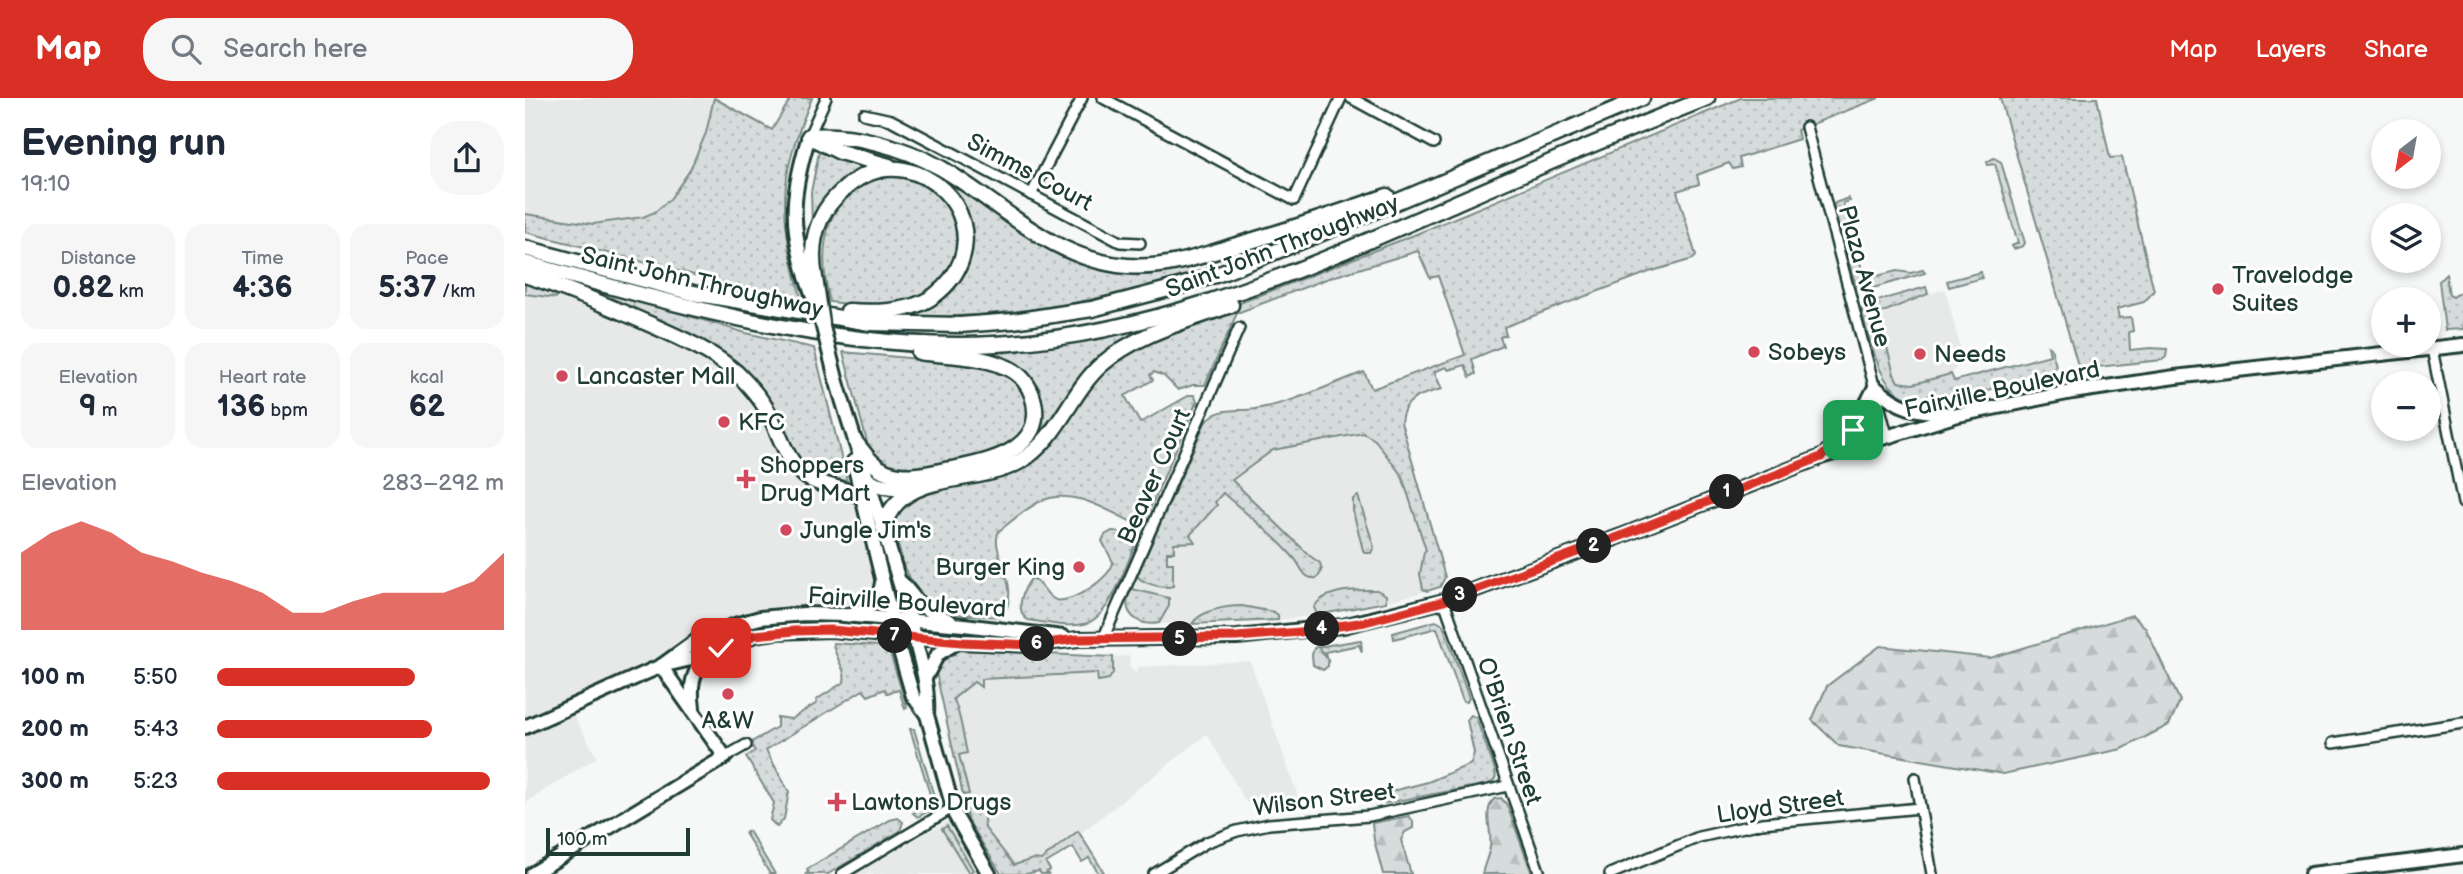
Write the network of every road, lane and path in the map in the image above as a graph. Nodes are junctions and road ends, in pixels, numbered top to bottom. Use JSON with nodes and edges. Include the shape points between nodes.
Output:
{"nodes":[{"id":1,"x":826,"y":98,"type":"edge"},
{"id":2,"x":1081,"y":98,"type":"edge"},
{"id":3,"x":1103,"y":98,"type":"edge"},
{"id":4,"x":1341,"y":98,"type":"edge"},
{"id":5,"x":1351,"y":98,"type":"edge"},
{"id":6,"x":1642,"y":98,"type":"edge"},
{"id":7,"x":1707,"y":98,"type":"edge"},
{"id":8,"x":865,"y":114,"type":"dead end"},
{"id":9,"x":1806,"y":127,"type":"dead end"},
{"id":10,"x":809,"y":136,"type":"junction"},
{"id":11,"x":1434,"y":143,"type":"dead end"},
{"id":12,"x":1475,"y":167,"type":"junction"},
{"id":13,"x":898,"y":168,"type":"junction"},
{"id":14,"x":1031,"y":195,"type":"junction"},
{"id":15,"x":1140,"y":243,"type":"dead end"},
{"id":16,"x":525,"y":248,"type":"edge"},
{"id":17,"x":1341,"y":253,"type":"junction"},
{"id":18,"x":525,"y":263,"type":"edge"},
{"id":19,"x":525,"y":275,"type":"edge"},
{"id":20,"x":810,"y":277,"type":"junction"},
{"id":21,"x":761,"y":306,"type":"junction"},
{"id":22,"x":823,"y":323,"type":"joint"},
{"id":23,"x":1239,"y":328,"type":"dead end"},
{"id":24,"x":797,"y":331,"type":"junction"},
{"id":25,"x":2463,"y":345,"type":"edge"},
{"id":26,"x":2441,"y":348,"type":"edge"},
{"id":27,"x":2371,"y":356,"type":"edge"},
{"id":28,"x":2434,"y":357,"type":"edge"},
{"id":29,"x":1875,"y":387,"type":"junction"},
{"id":30,"x":842,"y":397,"type":"junction"},
{"id":31,"x":1958,"y":415,"type":"junction"},
{"id":32,"x":1887,"y":435,"type":"junction"},
{"id":33,"x":856,"y":443,"type":"junction"},
{"id":34,"x":1821,"y":457,"type":"junction"},
{"id":35,"x":854,"y":463,"type":"junction"},
{"id":36,"x":868,"y":480,"type":"junction"},
{"id":37,"x":917,"y":487,"type":"junction"},
{"id":38,"x":863,"y":497,"type":"junction"},
{"id":39,"x":2463,"y":503,"type":"edge"},
{"id":40,"x":883,"y":527,"type":"junction"},
{"id":41,"x":883,"y":579,"type":"junction"},
{"id":42,"x":899,"y":580,"type":"junction"},
{"id":43,"x":1444,"y":601,"type":"junction"},
{"id":44,"x":843,"y":615,"type":"junction"},
{"id":45,"x":892,"y":619,"type":"junction"},
{"id":46,"x":910,"y":621,"type":"junction"},
{"id":47,"x":964,"y":625,"type":"junction"},
{"id":48,"x":896,"y":636,"type":"junction"},
{"id":49,"x":914,"y":638,"type":"junction"},
{"id":50,"x":1077,"y":639,"type":"junction"},
{"id":51,"x":1104,"y":639,"type":"junction"},
{"id":52,"x":961,"y":642,"type":"junction"},
{"id":53,"x":704,"y":656,"type":"junction"},
{"id":54,"x":661,"y":666,"type":"junction"},
{"id":55,"x":925,"y":678,"type":"junction"},
{"id":56,"x":694,"y":712,"type":"junction"},
{"id":57,"x":927,"y":715,"type":"junction"},
{"id":58,"x":2463,"y":723,"type":"edge"},
{"id":59,"x":525,"y":727,"type":"edge"},
{"id":60,"x":2333,"y":743,"type":"dead end"},
{"id":61,"x":746,"y":745,"type":"dead end"},
{"id":62,"x":725,"y":757,"type":"junction"},
{"id":63,"x":1915,"y":778,"type":"dead end"},
{"id":64,"x":1508,"y":786,"type":"junction"},
{"id":65,"x":952,"y":808,"type":"junction"},
{"id":66,"x":1920,"y":808,"type":"junction"},
{"id":67,"x":2463,"y":855,"type":"edge"},
{"id":68,"x":1160,"y":872,"type":"edge"},
{"id":69,"x":532,"y":874,"type":"edge"},
{"id":70,"x":842,"y":874,"type":"edge"},
{"id":71,"x":989,"y":874,"type":"edge"},
{"id":72,"x":1540,"y":874,"type":"edge"},
{"id":73,"x":1610,"y":874,"type":"edge"},
{"id":74,"x":1932,"y":874,"type":"edge"},
{"id":75,"x":2311,"y":874,"type":"edge"}],
"edges":[{"from":1,"to":10,"type":"street"},
{"from":2,"to":14,"type":"street"},
{"from":3,"to":4,"type":"street","via":[[1294,200]]},
{"from":5,"to":11,"type":"street"},
{"from":6,"to":12,"type":"highway","name":"Saint John Throughway"},
{"from":7,"to":17,"type":"highway","name":"Saint John Throughway"},
{"from":8,"to":14,"type":"street","name":"Simms Court","via":[[891,120]]},
{"from":9,"to":29,"type":"street","name":"Plaza Avenue"},
{"from":10,"to":12,"type":"highway","via":[[850,137],[913,155],[1068,251],[1098,262],[1139,267],[1185,261]]},
{"from":10,"to":13,"type":"highway","via":[[840,152]]},
{"from":10,"to":20,"type":"main road","via":[[793,214]]},
{"from":12,"to":21,"type":"highway","name":"Saint John Throughway","via":[[1222,273],[1092,309],[1013,321],[930,325],[870,323]]},
{"from":13,"to":20,"type":"highway","via":[[864,174],[832,201],[814,237]]},
{"from":13,"to":21,"type":"highway","via":[[936,181],[960,210],[965,234],[961,256],[942,289],[923,302],[891,311]]},
{"from":14,"to":15,"type":"street","name":"Simms Court","via":[[1120,242]]},
{"from":16,"to":21,"type":"highway","name":"Saint John Throughway","via":[[693,293]]},
{"from":17,"to":24,"type":"highway","name":"Saint John Throughway","via":[[1187,309],[1054,338],[927,344]]},
{"from":17,"to":37,"type":"highway","via":[[1116,353],[1100,366],[1050,435],[1026,458],[1002,469]]},
{"from":18,"to":24,"type":"highway","name":"Saint John Throughway"},
{"from":19,"to":38,"type":"highway","via":[[681,338],[722,362],[753,390],[802,474]]},
{"from":20,"to":22,"type":"highway","bridge":true},
{"from":22,"to":30,"type":"main road","bridge":true},
{"from":23,"to":51,"type":"street","name":"Beaver Court"},
{"from":24,"to":33,"type":"highway","via":[[1001,365],[1021,377],[1033,398],[1034,421],[1024,440],[1006,455],[964,467],[900,475],[872,463]]},
{"from":25,"to":26,"type":"main road","name":"Fairville Boulevard"},
{"from":27,"to":31,"type":"main road","name":"Fairville Boulevard","via":[[2175,377]]},
{"from":28,"to":39,"type":"street"},
{"from":29,"to":31,"type":"main road","via":[[1911,410]]},
{"from":29,"to":32,"type":"street","name":"Plaza Avenue"},
{"from":29,"to":34,"type":"main road","via":[[1853,430]]},
{"from":30,"to":33,"type":"main road"},
{"from":30,"to":35,"type":"main road"},
{"from":31,"to":32,"type":"main road","name":"Fairville Boulevard"},
{"from":32,"to":34,"type":"main road","name":"Fairville Boulevard"},
{"from":33,"to":36,"type":"main road"},
{"from":34,"to":43,"type":"main road","name":"Fairville Boulevard"},
{"from":35,"to":36,"type":"highway"},
{"from":35,"to":38,"type":"main road"},
{"from":36,"to":37,"type":"highway","via":[[897,488]]},
{"from":36,"to":40,"type":"main road"},
{"from":37,"to":40,"type":"highway","via":[[895,502]]},
{"from":38,"to":41,"type":"main road"},
{"from":40,"to":42,"type":"main road"},
{"from":41,"to":44,"type":"main road","via":[[876,602]]},
{"from":41,"to":45,"type":"main road"},
{"from":42,"to":46,"type":"main road"},
{"from":42,"to":47,"type":"main road","via":[[921,606]]},
{"from":43,"to":51,"type":"main road","name":"Fairville Boulevard","via":[[1365,622],[1300,632]]},
{"from":43,"to":64,"type":"street","name":"O'Brien Street"},
{"from":44,"to":45,"type":"main road","name":"Fairville Boulevard"},
{"from":44,"to":54,"type":"main road","name":"Fairville Boulevard","via":[[788,615],[735,625],[697,640]]},
{"from":45,"to":46,"type":"main road","name":"Fairville Boulevard"},
{"from":45,"to":48,"type":"main road"},
{"from":46,"to":47,"type":"main road","name":"Fairville Boulevard"},
{"from":46,"to":49,"type":"main road"},
{"from":47,"to":50,"type":"main road","name":"Fairville Boulevard"},
{"from":48,"to":49,"type":"main road","name":"Fairville Boulevard"},
{"from":48,"to":53,"type":"main road","name":"Fairville Boulevard","via":[[831,630],[775,632],[755,635]]},
{"from":48,"to":57,"type":"main road","via":[[913,696]]},
{"from":49,"to":52,"type":"main road","name":"Fairville Boulevard"},
{"from":49,"to":55,"type":"main road"},
{"from":50,"to":51,"type":"main road","name":"Fairville Boulevard"},
{"from":50,"to":52,"type":"main road","name":"Fairville Boulevard","via":[[1031,645]]},
{"from":52,"to":55,"type":"main road","via":[[938,654]]},
{"from":53,"to":54,"type":"main road","name":"Fairville Boulevard"},
{"from":53,"to":56,"type":"main road","via":[[690,686]]},
{"from":54,"to":56,"type":"main road"},
{"from":54,"to":59,"type":"main road","name":"Fairville Boulevard"},
{"from":55,"to":57,"type":"main road"},
{"from":56,"to":62,"type":"main road"},
{"from":57,"to":65,"type":"main road"},
{"from":58,"to":60,"type":"street"},
{"from":61,"to":62,"type":"street"},
{"from":62,"to":69,"type":"main road"},
{"from":63,"to":66,"type":"street"},
{"from":64,"to":68,"type":"street","name":"Wilson Street","via":[[1369,816],[1244,829],[1207,842]]},
{"from":64,"to":72,"type":"street","name":"O'Brien Street"},
{"from":65,"to":70,"type":"street"},
{"from":65,"to":71,"type":"main road"},
{"from":66,"to":73,"type":"street","name":"Lloyd Street","via":[[1762,823],[1699,837]]},
{"from":66,"to":74,"type":"street"},
{"from":67,"to":75,"type":"main road"}]}
